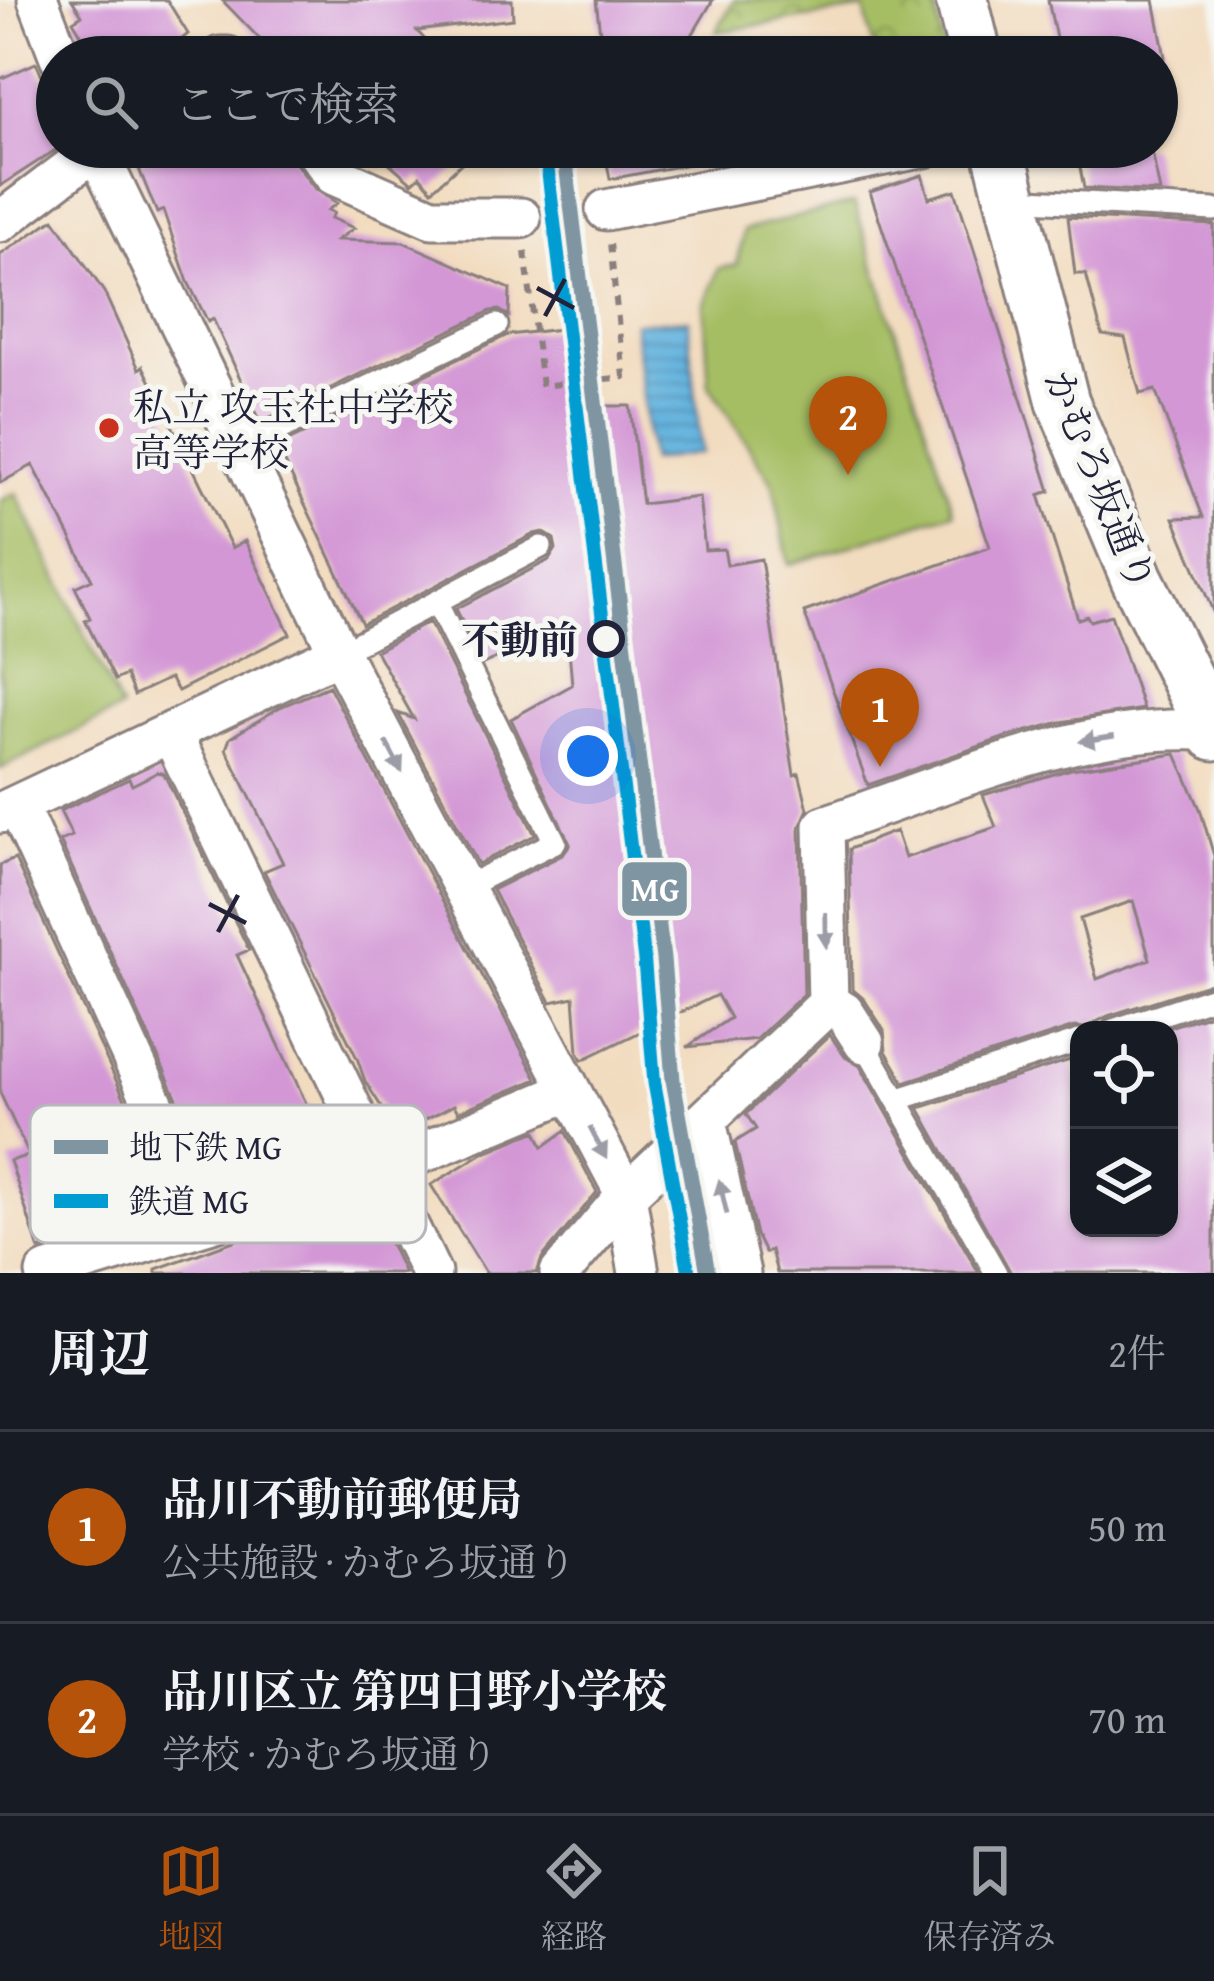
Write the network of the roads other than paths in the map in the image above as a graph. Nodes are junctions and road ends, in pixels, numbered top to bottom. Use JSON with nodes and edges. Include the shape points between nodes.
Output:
{"nodes":[{"id":1,"x":38,"y":0,"type":"edge"},
{"id":2,"x":962,"y":0,"type":"edge"},
{"id":3,"x":52,"y":36,"type":"edge"},
{"id":4,"x":971,"y":36,"type":"edge"},
{"id":5,"x":71,"y":168,"type":"edge"},
{"id":6,"x":107,"y":168,"type":"edge"},
{"id":7,"x":329,"y":168,"type":"edge"},
{"id":8,"x":819,"y":168,"type":"edge"},
{"id":9,"x":1003,"y":168,"type":"edge"},
{"id":10,"x":1010,"y":199,"type":"junction"},
{"id":11,"x":1214,"y":209,"type":"edge"},
{"id":12,"x":606,"y":210,"type":"road end"},
{"id":13,"x":521,"y":218,"type":"road end"},
{"id":14,"x":0,"y":222,"type":"edge"},
{"id":15,"x":496,"y":325,"type":"dead end"},
{"id":16,"x":240,"y":448,"type":"junction"},
{"id":17,"x":541,"y":547,"type":"dead end"},
{"id":18,"x":436,"y":602,"type":"junction"},
{"id":19,"x":339,"y":653,"type":"junction"},
{"id":20,"x":1213,"y":732,"type":"edge"},
{"id":21,"x":171,"y":733,"type":"junction"},
{"id":22,"x":8,"y":809,"type":"edge"},
{"id":23,"x":463,"y":888,"type":"junction"},
{"id":24,"x":1214,"y":997,"type":"edge"},
{"id":25,"x":828,"y":1004,"type":"junction"},
{"id":26,"x":1141,"y":1021,"type":"edge"},
{"id":27,"x":864,"y":1043,"type":"joint"},
{"id":28,"x":1070,"y":1044,"type":"edge"},
{"id":29,"x":570,"y":1091,"type":"junction"},
{"id":30,"x":898,"y":1099,"type":"junction"},
{"id":31,"x":151,"y":1105,"type":"edge"},
{"id":32,"x":350,"y":1105,"type":"edge"},
{"id":33,"x":706,"y":1121,"type":"junction"},
{"id":34,"x":426,"y":1151,"type":"edge"},
{"id":35,"x":626,"y":1195,"type":"junction"},
{"id":36,"x":143,"y":1243,"type":"edge"},
{"id":37,"x":416,"y":1243,"type":"edge"},
{"id":38,"x":46,"y":1273,"type":"edge"},
{"id":39,"x":431,"y":1273,"type":"edge"},
{"id":40,"x":560,"y":1273,"type":"edge"},
{"id":41,"x":639,"y":1273,"type":"edge"},
{"id":42,"x":740,"y":1273,"type":"edge"},
{"id":43,"x":996,"y":1273,"type":"edge"}],
"edges":[{"from":1,"to":3,"type":"street"},
{"from":2,"to":4,"type":"street"},
{"from":5,"to":14,"type":"street"},
{"from":6,"to":16,"type":"street"},
{"from":7,"to":13,"type":"street","via":[[432,218]]},
{"from":8,"to":12,"type":"street"},
{"from":9,"to":10,"type":"street","name":"かむろ坂通り"},
{"from":10,"to":11,"type":"lane"},
{"from":10,"to":20,"type":"street","name":"かむろ坂通り","via":[[1063,402]]},
{"from":15,"to":16,"type":"lane"},
{"from":16,"to":19,"type":"street"},
{"from":17,"to":18,"type":"lane"},
{"from":18,"to":19,"type":"lane"},
{"from":18,"to":23,"type":"lane","via":[[555,842]]},
{"from":19,"to":21,"type":"street"},
{"from":19,"to":23,"type":"street","one_way":true},
{"from":20,"to":25,"type":"street","one_way":true,"via":[[1172,728],[1077,742],[824,826]]},
{"from":21,"to":22,"type":"street"},
{"from":21,"to":32,"type":"street"},
{"from":22,"to":31,"type":"street"},
{"from":23,"to":29,"type":"street"},
{"from":24,"to":26,"type":"lane"},
{"from":25,"to":27,"type":"street","via":[[844,1012]]},
{"from":25,"to":33,"type":"street"},
{"from":27,"to":30,"type":"lane"},
{"from":28,"to":30,"type":"lane"},
{"from":29,"to":34,"type":"street"},
{"from":29,"to":35,"type":"street","one_way":true},
{"from":30,"to":43,"type":"lane"},
{"from":33,"to":35,"type":"street"},
{"from":42,"to":33,"type":"street","one_way":true},
{"from":35,"to":40,"type":"street"},
{"from":35,"to":41,"type":"street"},
{"from":36,"to":38,"type":"street"},
{"from":37,"to":39,"type":"street"}]}
